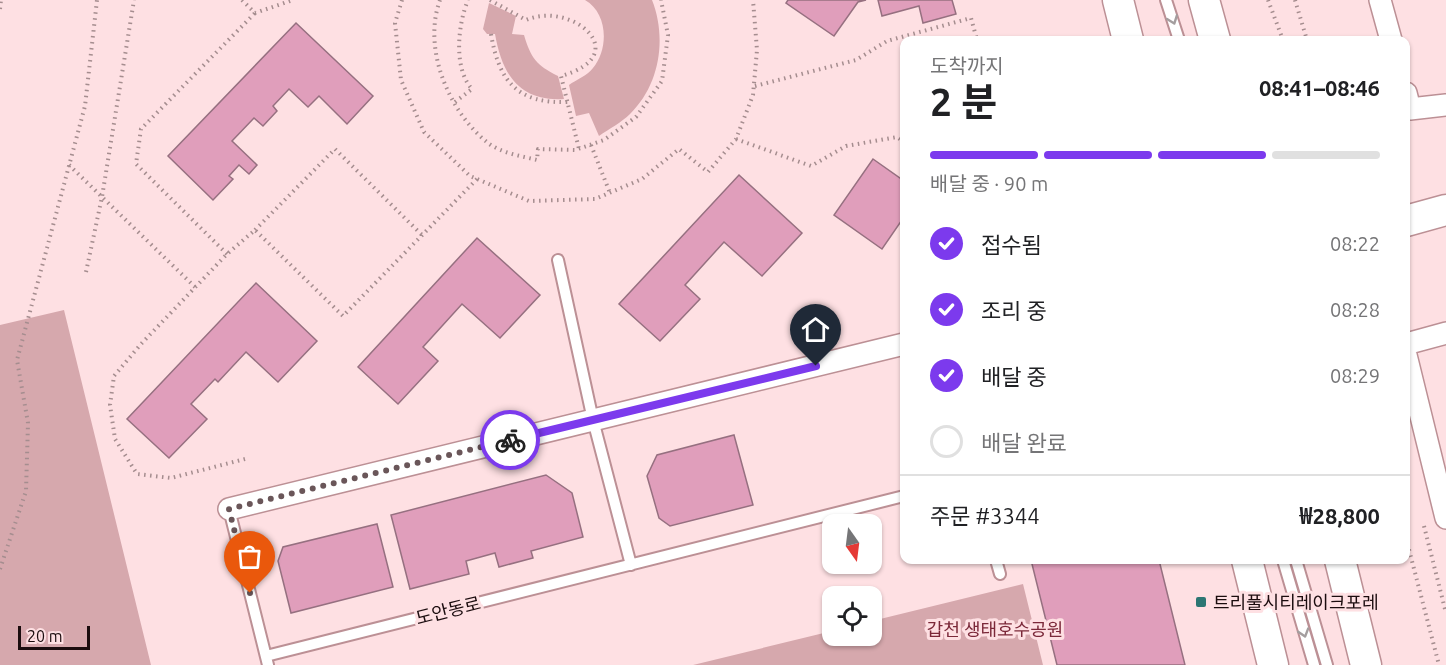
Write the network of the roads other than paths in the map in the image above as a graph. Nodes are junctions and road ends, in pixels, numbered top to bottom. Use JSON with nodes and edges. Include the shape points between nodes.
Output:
{"nodes":[{"id":1,"x":1118,"y":0,"type":"edge"},
{"id":2,"x":1166,"y":0,"type":"edge"},
{"id":3,"x":1204,"y":0,"type":"edge"},
{"id":4,"x":1380,"y":0,"type":"edge"},
{"id":5,"x":1127,"y":36,"type":"edge"},
{"id":6,"x":1178,"y":36,"type":"edge"},
{"id":7,"x":1214,"y":36,"type":"edge"},
{"id":8,"x":1390,"y":36,"type":"edge"},
{"id":9,"x":1410,"y":101,"type":"edge"},
{"id":10,"x":1446,"y":105,"type":"edge"},
{"id":11,"x":1446,"y":210,"type":"edge"},
{"id":12,"x":1410,"y":220,"type":"edge"},
{"id":13,"x":558,"y":260,"type":"dead end"},
{"id":14,"x":1446,"y":333,"type":"edge"},
{"id":15,"x":1410,"y":343,"type":"edge"},
{"id":16,"x":900,"y":345,"type":"edge"},
{"id":17,"x":1410,"y":371,"type":"edge"},
{"id":18,"x":593,"y":420,"type":"junction"},
{"id":19,"x":900,"y":497,"type":"edge"},
{"id":20,"x":229,"y":509,"type":"joint"},
{"id":21,"x":1446,"y":518,"type":"edge"},
{"id":22,"x":997,"y":564,"type":"edge"},
{"id":23,"x":1247,"y":564,"type":"edge"},
{"id":24,"x":1284,"y":564,"type":"edge"},
{"id":25,"x":1297,"y":564,"type":"edge"},
{"id":26,"x":1341,"y":564,"type":"edge"},
{"id":27,"x":631,"y":565,"type":"junction"},
{"id":28,"x":1000,"y":574,"type":"dead end"},
{"id":29,"x":267,"y":660,"type":"edge"},
{"id":30,"x":1273,"y":665,"type":"edge"},
{"id":31,"x":1314,"y":665,"type":"edge"},
{"id":32,"x":1327,"y":665,"type":"edge"},
{"id":33,"x":1366,"y":665,"type":"edge"}],
"edges":[{"from":1,"to":5,"type":"main road"},
{"from":2,"to":6,"type":"lane","one_way":true},
{"from":3,"to":7,"type":"main road"},
{"from":4,"to":8,"type":"street"},
{"from":9,"to":10,"type":"street"},
{"from":11,"to":12,"type":"main road"},
{"from":13,"to":18,"type":"lane"},
{"from":14,"to":15,"type":"street"},
{"from":16,"to":18,"type":"street","name":"도안동로"},
{"from":17,"to":21,"type":"street"},
{"from":18,"to":20,"type":"street","name":"도안동로"},
{"from":18,"to":27,"type":"lane"},
{"from":19,"to":27,"type":"lane","name":"도안동로"},
{"from":20,"to":29,"type":"lane","name":"도안동로"},
{"from":22,"to":28,"type":"lane"},
{"from":23,"to":30,"type":"main road"},
{"from":24,"to":31,"type":"lane","one_way":true},
{"from":25,"to":32,"type":"lane"},
{"from":26,"to":33,"type":"main road"},
{"from":27,"to":29,"type":"lane","name":"도안동로"}]}
